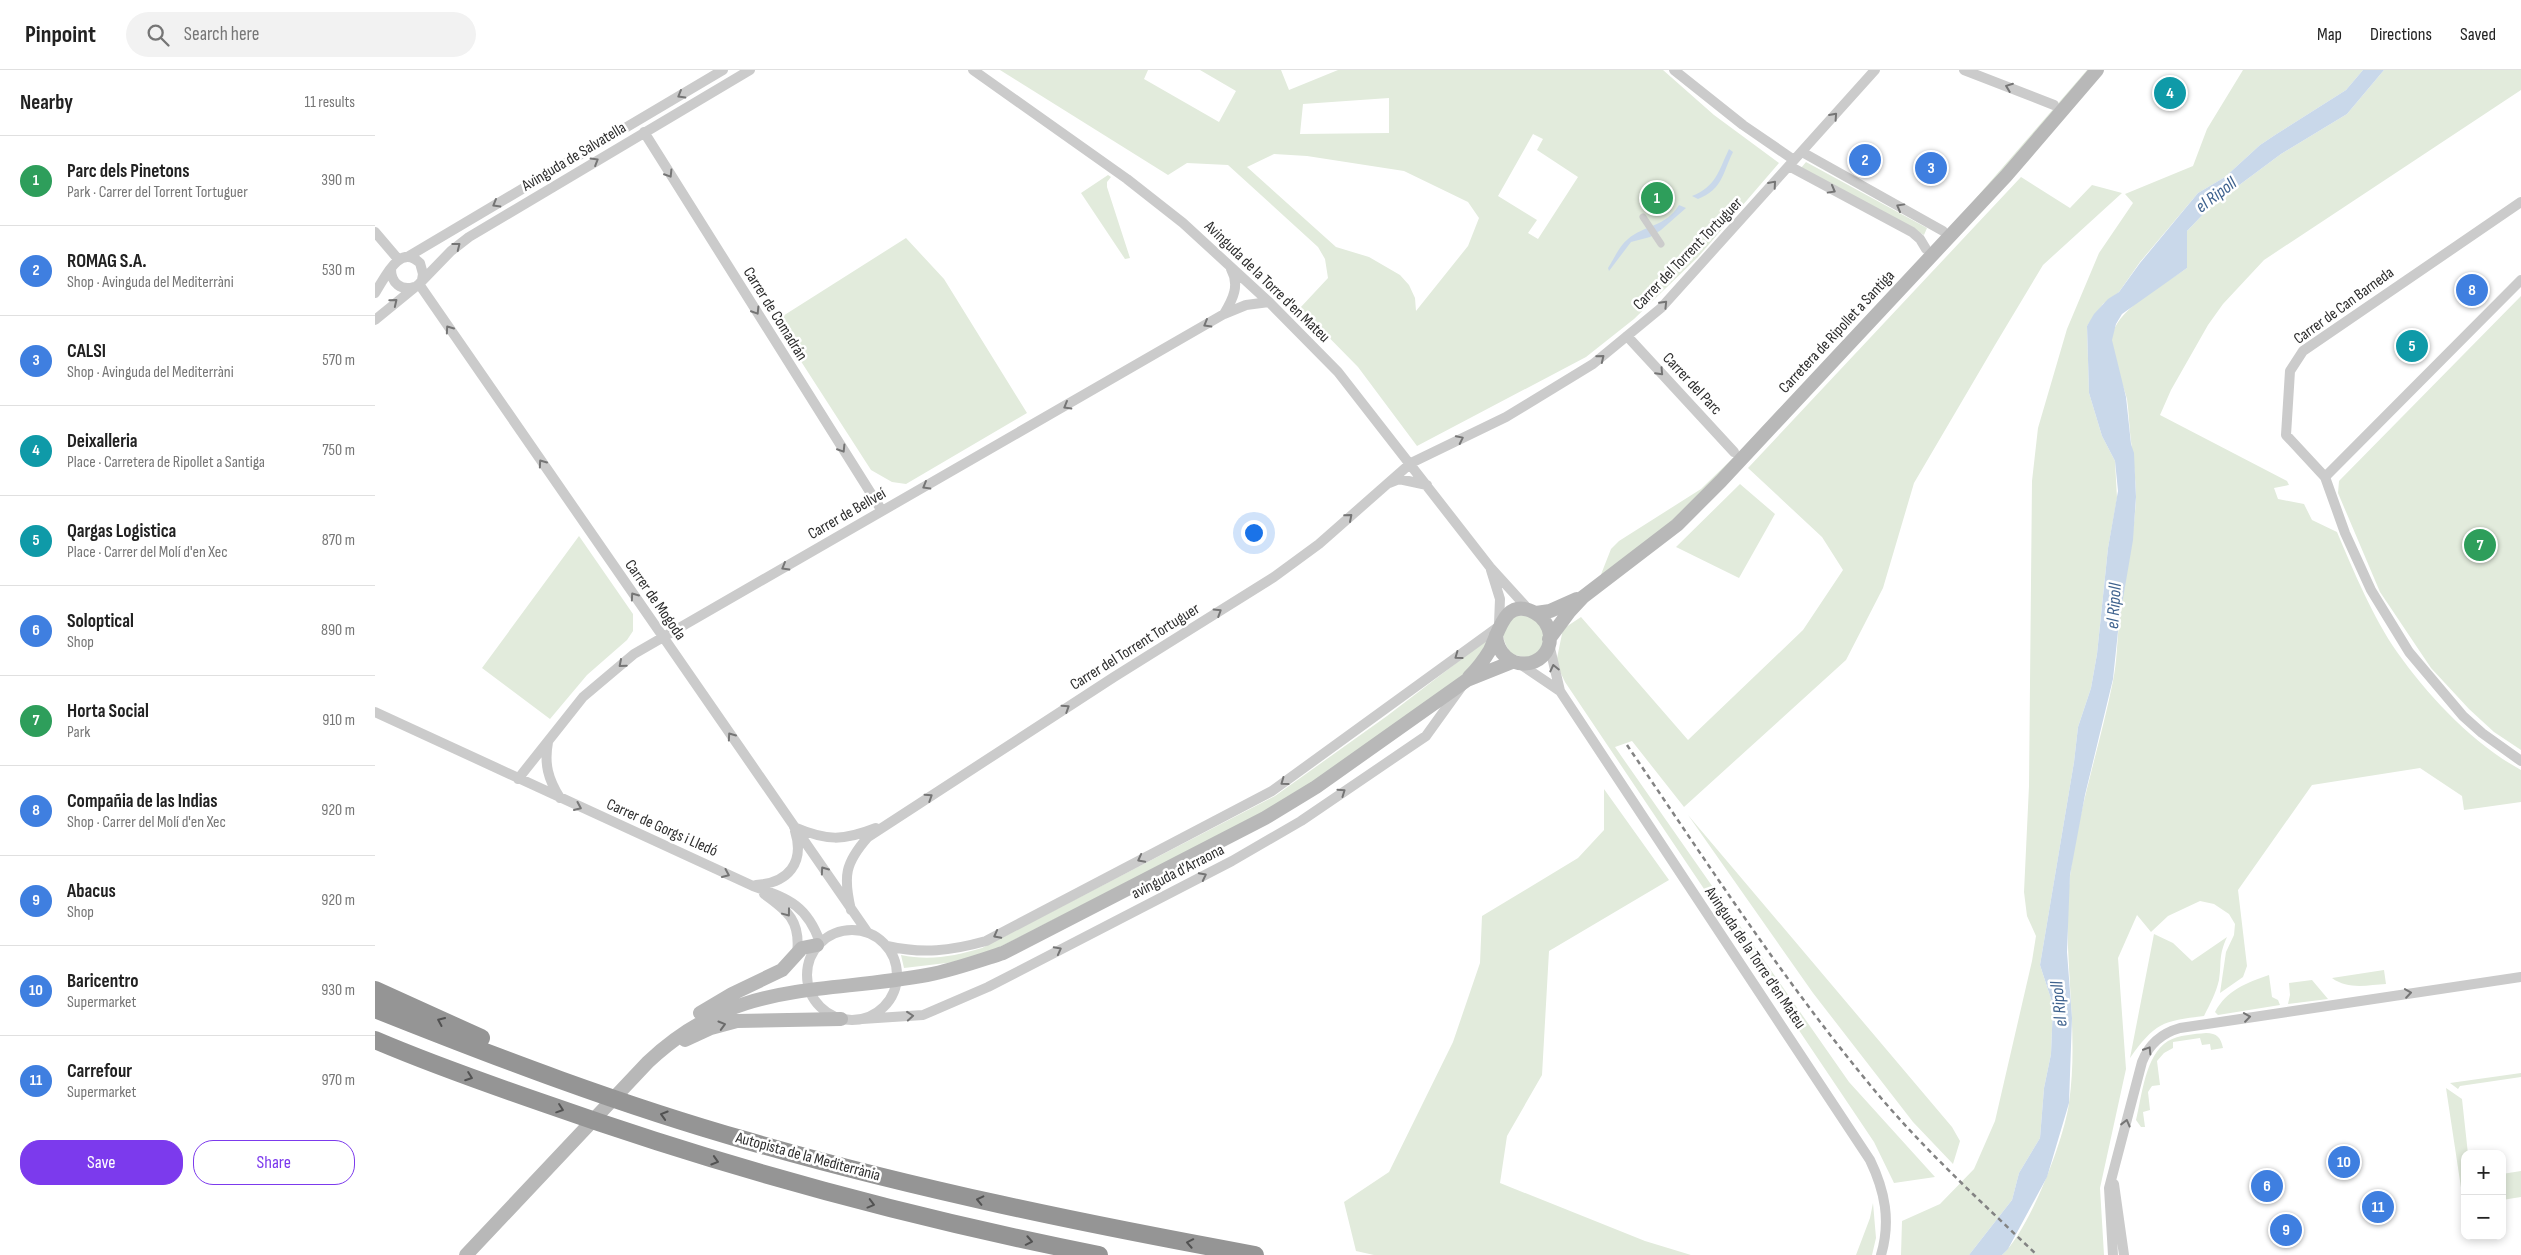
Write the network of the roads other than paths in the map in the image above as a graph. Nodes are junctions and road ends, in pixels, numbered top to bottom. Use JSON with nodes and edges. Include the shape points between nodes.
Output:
{"nodes":[{"id":1,"x":723,"y":70,"type":"edge"},
{"id":2,"x":750,"y":70,"type":"edge"},
{"id":3,"x":973,"y":70,"type":"edge"},
{"id":4,"x":1674,"y":70,"type":"edge"},
{"id":5,"x":1875,"y":70,"type":"edge"},
{"id":6,"x":1964,"y":70,"type":"edge"},
{"id":7,"x":2097,"y":70,"type":"edge"},
{"id":8,"x":2054,"y":105,"type":"dead end"},
{"id":9,"x":643,"y":132,"type":"junction"},
{"id":10,"x":1802,"y":152,"type":"junction"},
{"id":11,"x":1792,"y":163,"type":"junction"},
{"id":12,"x":2521,"y":202,"type":"edge"},
{"id":13,"x":1643,"y":217,"type":"dead end"},
{"id":14,"x":1943,"y":231,"type":"dead end"},
{"id":15,"x":375,"y":232,"type":"edge"},
{"id":16,"x":1661,"y":244,"type":"dead end"},
{"id":17,"x":1926,"y":249,"type":"dead end"},
{"id":18,"x":409,"y":256,"type":"junction"},
{"id":19,"x":398,"y":259,"type":"junction"},
{"id":20,"x":1227,"y":261,"type":"junction"},
{"id":21,"x":391,"y":269,"type":"junction"},
{"id":22,"x":2521,"y":280,"type":"edge"},
{"id":23,"x":418,"y":284,"type":"junction"},
{"id":24,"x":375,"y":293,"type":"edge"},
{"id":25,"x":1269,"y":302,"type":"junction"},
{"id":26,"x":1224,"y":314,"type":"junction"},
{"id":27,"x":375,"y":320,"type":"edge"},
{"id":28,"x":1627,"y":336,"type":"junction"},
{"id":29,"x":1734,"y":452,"type":"dead end"},
{"id":30,"x":1411,"y":463,"type":"junction"},
{"id":31,"x":2325,"y":477,"type":"junction"},
{"id":32,"x":1388,"y":483,"type":"junction"},
{"id":33,"x":1427,"y":485,"type":"junction"},
{"id":34,"x":882,"y":511,"type":"junction"},
{"id":35,"x":1490,"y":567,"type":"junction"},
{"id":36,"x":1583,"y":597,"type":"junction"},
{"id":37,"x":1533,"y":612,"type":"junction"},
{"id":38,"x":1498,"y":629,"type":"junction"},
{"id":39,"x":662,"y":636,"type":"junction"},
{"id":40,"x":1549,"y":641,"type":"junction"},
{"id":41,"x":1516,"y":663,"type":"junction"},
{"id":42,"x":1467,"y":680,"type":"junction"},
{"id":43,"x":1560,"y":692,"type":"junction"},
{"id":44,"x":375,"y":712,"type":"edge"},
{"id":45,"x":549,"y":739,"type":"junction"},
{"id":46,"x":2521,"y":761,"type":"edge"},
{"id":47,"x":518,"y":779,"type":"junction"},
{"id":48,"x":560,"y":798,"type":"junction"},
{"id":49,"x":889,"y":823,"type":"junction"},
{"id":50,"x":794,"y":826,"type":"junction"},
{"id":51,"x":753,"y":886,"type":"junction"},
{"id":52,"x":851,"y":910,"type":"junction"},
{"id":53,"x":868,"y":933,"type":"junction"},
{"id":54,"x":819,"y":943,"type":"junction"},
{"id":55,"x":887,"y":946,"type":"junction"},
{"id":56,"x":797,"y":954,"type":"junction"},
{"id":57,"x":2521,"y":977,"type":"edge"},
{"id":58,"x":375,"y":990,"type":"edge"},
{"id":59,"x":375,"y":1009,"type":"edge"},
{"id":60,"x":841,"y":1019,"type":"junction"},
{"id":61,"x":862,"y":1020,"type":"junction"},
{"id":62,"x":375,"y":1040,"type":"edge"},
{"id":63,"x":672,"y":1040,"type":"junction"},
{"id":64,"x":647,"y":1062,"type":"junction"},
{"id":65,"x":563,"y":1081,"type":"junction"},
{"id":66,"x":2117,"y":1158,"type":"junction"},
{"id":67,"x":466,"y":1255,"type":"edge"},
{"id":68,"x":1099,"y":1255,"type":"edge"},
{"id":69,"x":1255,"y":1255,"type":"edge"},
{"id":70,"x":1881,"y":1255,"type":"edge"},
{"id":71,"x":2113,"y":1255,"type":"edge"},
{"id":72,"x":2124,"y":1255,"type":"edge"}],
"edges":[{"from":1,"to":18,"type":"street","name":"Avinguda de Salvatella","one_way":true},
{"from":2,"to":9,"type":"street","name":"Avinguda de Salvatella"},
{"from":3,"to":20,"type":"street","name":"Avinguda de la Torre d'en Mateu","via":[[1127,178]]},
{"from":4,"to":11,"type":"street"},
{"from":10,"to":5,"type":"street","name":"Carrer del Torrent Tortuguer","one_way":true},
{"from":8,"to":6,"type":"street","one_way":true},
{"from":7,"to":36,"type":"main road","name":"Carretera de Ripollet a Santiga","via":[[1988,195],[1708,495],[1666,534]]},
{"from":23,"to":9,"type":"street","name":"Avinguda de Salvatella","one_way":true,"via":[[451,250],[469,237]]},
{"from":9,"to":34,"type":"street","name":"Carrer de Comadrán","one_way":true},
{"from":10,"to":11,"type":"street","name":"Carrer del Torrent Tortuguer"},
{"from":14,"to":10,"type":"street","one_way":true},
{"from":11,"to":17,"type":"street","one_way":true,"via":[[1912,232]]},
{"from":28,"to":11,"type":"street","name":"Carrer del Torrent Tortuguer","one_way":true,"via":[[1661,308]]},
{"from":12,"to":31,"type":"street","name":"Carrer de Can Barneda","via":[[2295,360],[2290,371],[2286,435]]},
{"from":13,"to":16,"type":"street"},
{"from":15,"to":19,"type":"street"},
{"from":18,"to":19,"type":"street"},
{"from":18,"to":23,"type":"street","via":[[420,263],[423,274]]},
{"from":19,"to":21,"type":"street"},
{"from":20,"to":25,"type":"street","name":"Avinguda de la Torre d'en Mateu"},
{"from":20,"to":26,"type":"street","via":[[1235,277],[1235,292]]},
{"from":21,"to":23,"type":"street","via":[[397,285],[404,288]]},
{"from":21,"to":24,"type":"street"},
{"from":22,"to":31,"type":"street"},
{"from":27,"to":23,"type":"street","name":"Avinguda de Salvatella","one_way":true},
{"from":39,"to":23,"type":"street","name":"Carrer de Mogoda","one_way":true},
{"from":25,"to":26,"type":"street","name":"Carrer de Bellveí","via":[[1246,305]]},
{"from":25,"to":30,"type":"street","name":"Avinguda de la Torre d'en Mateu","via":[[1338,372]]},
{"from":26,"to":34,"type":"street","name":"Carrer de Bellveí","one_way":true},
{"from":28,"to":29,"type":"street","name":"Carrer del Parc","one_way":true},
{"from":30,"to":28,"type":"street","name":"Carrer del Torrent Tortuguer","one_way":true,"via":[[1506,416],[1593,364]]},
{"from":30,"to":32,"type":"street","name":"Carrer del Torrent Tortuguer"},
{"from":30,"to":33,"type":"street","name":"Avinguda de la Torre d'en Mateu"},
{"from":31,"to":46,"type":"street","via":[[2345,533],[2371,590],[2409,652],[2463,716]]},
{"from":32,"to":33,"type":"street","via":[[1399,480]]},
{"from":49,"to":32,"type":"street","name":"Carrer del Torrent Tortuguer","one_way":true,"via":[[1274,577],[1319,544]]},
{"from":33,"to":35,"type":"street","name":"Avinguda de la Torre d'en Mateu"},
{"from":34,"to":39,"type":"street","name":"Carrer de Bellveí","one_way":true},
{"from":35,"to":37,"type":"street","name":"Avinguda de la Torre d'en Mateu"},
{"from":35,"to":38,"type":"street","name":"Avinguda de la Torre d'en Mateu","via":[[1500,599]]},
{"from":36,"to":37,"type":"main road","via":[[1550,611]]},
{"from":36,"to":40,"type":"main road"},
{"from":37,"to":38,"type":"main road","via":[[1513,612]]},
{"from":37,"to":40,"type":"main road","via":[[1549,629]]},
{"from":38,"to":41,"type":"main road","via":[[1500,651]]},
{"from":38,"to":42,"type":"main road","via":[[1485,658]]},
{"from":38,"to":55,"type":"street","name":"avinguda d'Arraona","one_way":true,"via":[[1272,791],[995,936],[957,949],[913,952]]},
{"from":39,"to":45,"type":"street","name":"Carrer de Bellveí","one_way":true,"via":[[634,654],[583,697]]},
{"from":50,"to":39,"type":"street","name":"Carrer de Mogoda","one_way":true},
{"from":40,"to":41,"type":"main road","via":[[1547,649],[1537,660]]},
{"from":43,"to":40,"type":"street","name":"Avinguda de la Torre d'en Mateu","one_way":true},
{"from":41,"to":42,"type":"main road"},
{"from":41,"to":43,"type":"street","name":"Avinguda de la Torre d'en Mateu"},
{"from":61,"to":42,"type":"street","name":"avinguda d'Arraona","one_way":true,"via":[[923,1015],[988,988],[1232,861],[1301,821],[1426,736]]},
{"from":42,"to":63,"type":"main road","via":[[1316,787],[1249,827],[1003,953],[941,972],[753,1000],[698,1023]]},
{"from":43,"to":70,"type":"street","name":"Avinguda de la Torre d'en Mateu","via":[[1870,1160],[1886,1202]]},
{"from":44,"to":47,"type":"street","name":"Carrer de Gorgs i Lledó"},
{"from":45,"to":47,"type":"street","name":"Carrer de Bellveí"},
{"from":45,"to":48,"type":"street","via":[[545,761]]},
{"from":47,"to":48,"type":"street","name":"Carrer de Gorgs i Lledó"},
{"from":48,"to":51,"type":"street","name":"Carrer de Gorgs i Lledó","one_way":true},
{"from":49,"to":50,"type":"street","name":"Carrer del Torrent Tortuguer","via":[[844,839],[818,837]]},
{"from":49,"to":52,"type":"street","name":"Carrer del Torrent Tortuguer","via":[[868,837],[853,854],[847,870],[846,887]]},
{"from":50,"to":51,"type":"street","via":[[798,841],[792,868],[782,880]]},
{"from":52,"to":50,"type":"street","name":"Carrer de Mogoda","one_way":true},
{"from":51,"to":54,"type":"street","name":"Carrer de Gorgs i Lledó","via":[[785,898],[805,912]]},
{"from":51,"to":56,"type":"street","name":"Carrer de Gorgs i Lledó","one_way":true,"via":[[788,910],[797,930]]},
{"from":52,"to":53,"type":"street","name":"Carrer de Mogoda"},
{"from":53,"to":54,"type":"street","via":[[845,930]]},
{"from":53,"to":55,"type":"street"},
{"from":54,"to":56,"type":"main road","via":[[802,948]]},
{"from":54,"to":60,"type":"street","via":[[808,964],[809,989],[821,1008]]},
{"from":55,"to":61,"type":"street","via":[[897,970],[896,986],[890,1000],[877,1013]]},
{"from":56,"to":63,"type":"main road","via":[[782,970],[697,1015]]},
{"from":66,"to":57,"type":"street","one_way":true,"via":[[2145,1055],[2153,1043],[2173,1030]]},
{"from":65,"to":58,"type":"highway","one_way":true,"via":[[531,1059]]},
{"from":59,"to":65,"type":"highway","name":"Autopista de la Mediterrània"},
{"from":60,"to":61,"type":"street"},
{"from":64,"to":60,"type":"main road","one_way":true,"via":[[694,1035],[724,1024],[753,1019]]},
{"from":62,"to":68,"type":"highway","name":"Autopista de la Mediterrània","one_way":true,"via":[[613,1128],[741,1169],[943,1222]]},
{"from":63,"to":64,"type":"main road"},
{"from":64,"to":67,"type":"main road"},
{"from":69,"to":65,"type":"highway","name":"Autopista de la Mediterrània","one_way":true,"via":[[1064,1219],[890,1179],[748,1141]]},
{"from":66,"to":71,"type":"street","via":[[2108,1197]]},
{"from":66,"to":72,"type":"street","via":[[2114,1184]]}]}
